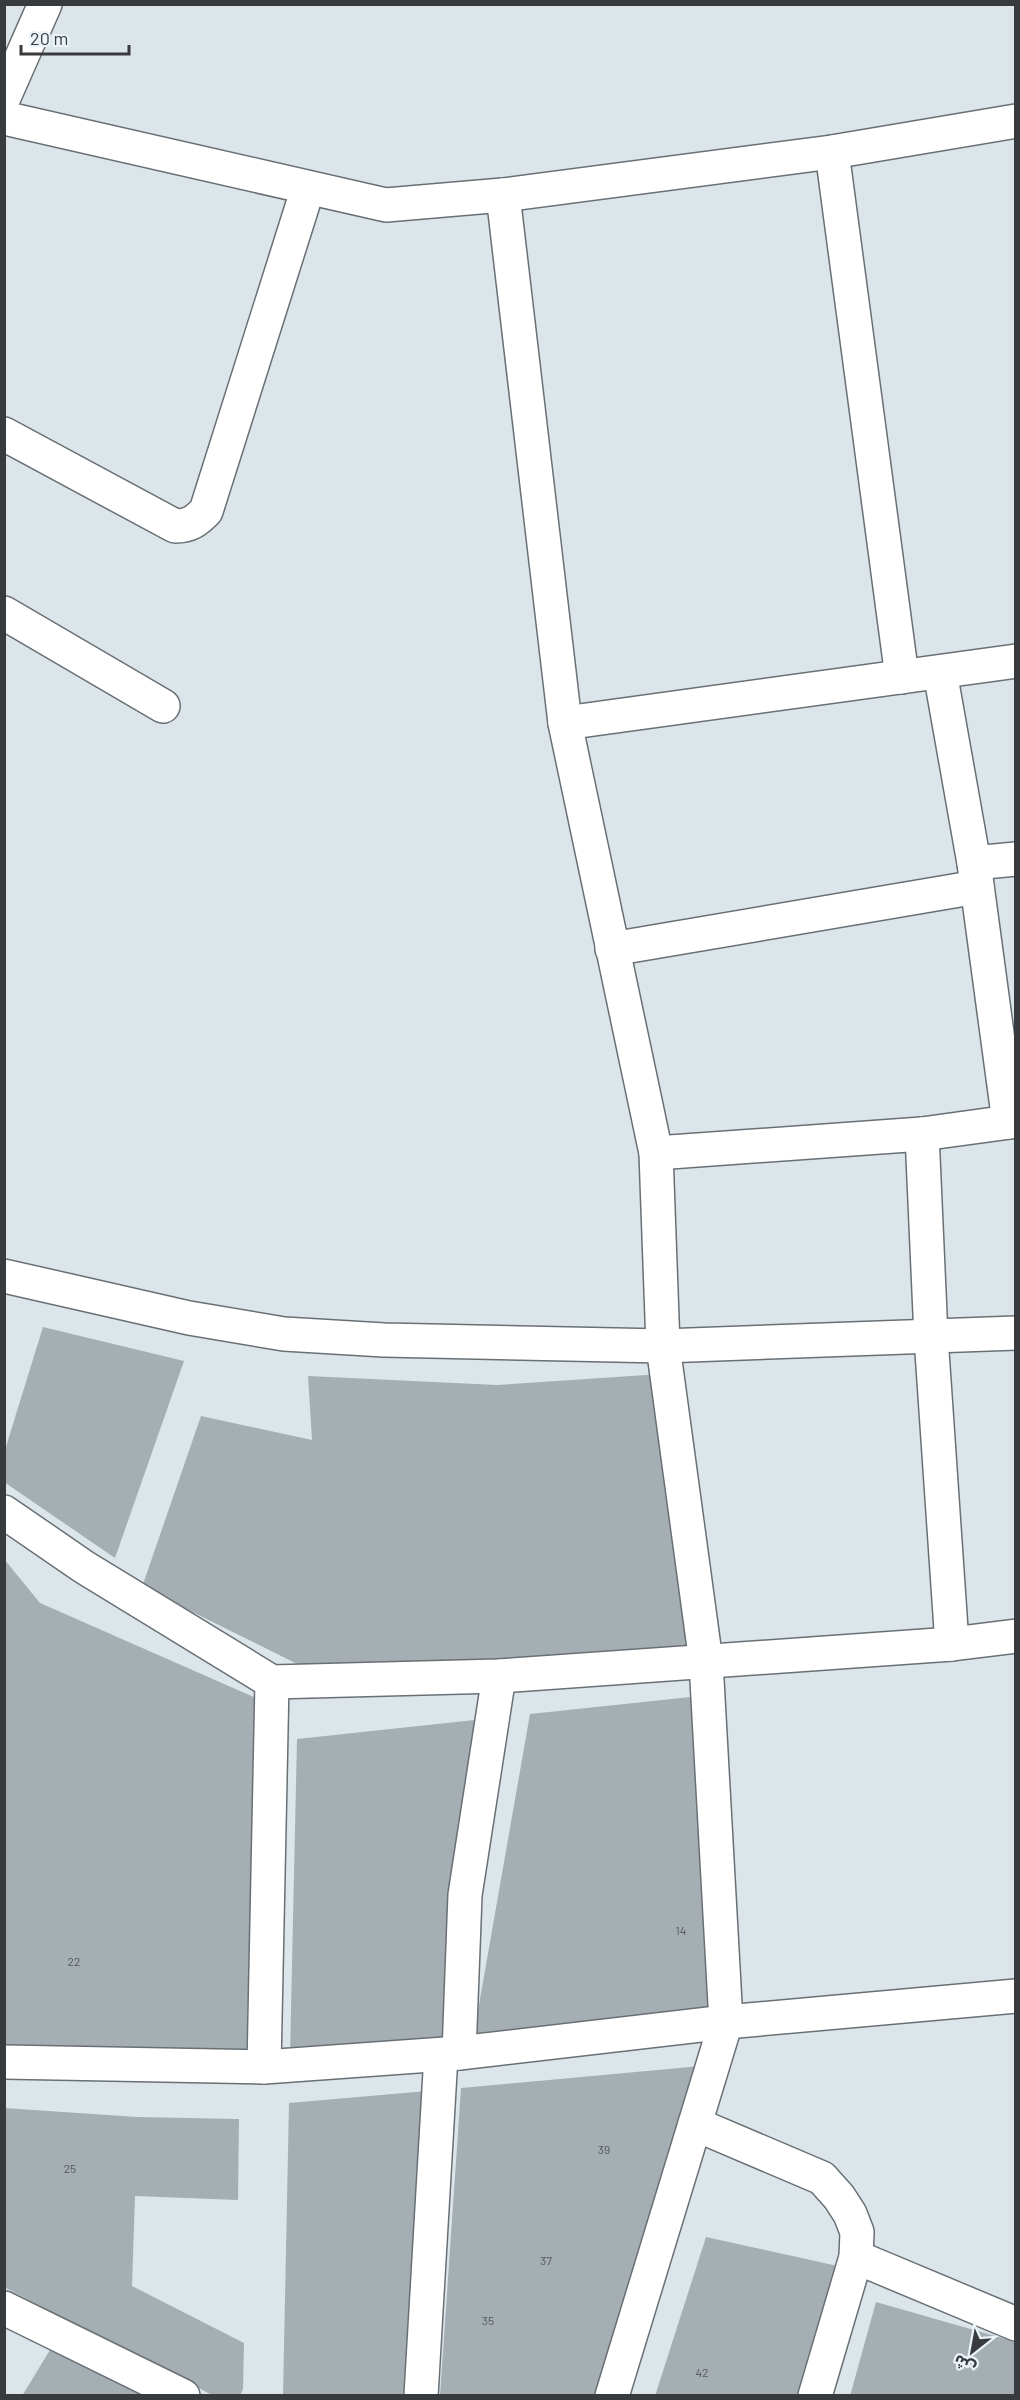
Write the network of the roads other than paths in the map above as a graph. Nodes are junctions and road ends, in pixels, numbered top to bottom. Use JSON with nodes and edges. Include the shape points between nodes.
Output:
{"nodes":[{"id":1,"x":45,"y":4,"type":"edge"},
{"id":2,"x":4,"y":97,"type":"edge"},
{"id":3,"x":4,"y":118,"type":"edge"},
{"id":4,"x":1016,"y":121,"type":"edge"},
{"id":5,"x":832,"y":152,"type":"junction"},
{"id":6,"x":308,"y":188,"type":"junction"},
{"id":7,"x":504,"y":195,"type":"junction"},
{"id":8,"x":4,"y":434,"type":"edge"},
{"id":9,"x":4,"y":613,"type":"edge"},
{"id":10,"x":1016,"y":661,"type":"edge"},
{"id":11,"x":940,"y":672,"type":"junction"},
{"id":12,"x":902,"y":678,"type":"junction"},
{"id":13,"x":163,"y":706,"type":"dead end"},
{"id":14,"x":565,"y":723,"type":"junction"},
{"id":15,"x":1016,"y":859,"type":"edge"},
{"id":16,"x":976,"y":875,"type":"junction"},
{"id":17,"x":612,"y":949,"type":"junction"},
{"id":18,"x":1012,"y":1121,"type":"edge"},
{"id":19,"x":922,"y":1134,"type":"junction"},
{"id":20,"x":656,"y":1153,"type":"junction"},
{"id":21,"x":4,"y":1276,"type":"edge"},
{"id":22,"x":1016,"y":1333,"type":"edge"},
{"id":23,"x":932,"y":1336,"type":"junction"},
{"id":24,"x":663,"y":1346,"type":"junction"},
{"id":25,"x":4,"y":1512,"type":"edge"},
{"id":26,"x":1016,"y":1636,"type":"edge"},
{"id":27,"x":952,"y":1644,"type":"junction"},
{"id":28,"x":706,"y":1662,"type":"junction"},
{"id":29,"x":499,"y":1676,"type":"junction"},
{"id":30,"x":272,"y":1682,"type":"junction"},
{"id":31,"x":1016,"y":1996,"type":"edge"},
{"id":32,"x":726,"y":2022,"type":"junction"},
{"id":33,"x":450,"y":2054,"type":"junction"},
{"id":34,"x":4,"y":2062,"type":"edge"},
{"id":35,"x":264,"y":2067,"type":"junction"},
{"id":36,"x":695,"y":2124,"type":"junction"},
{"id":37,"x":856,"y":2257,"type":"junction"},
{"id":38,"x":4,"y":2308,"type":"edge"},
{"id":39,"x":1016,"y":2324,"type":"edge"},
{"id":40,"x":614,"y":2395,"type":"edge"},
{"id":41,"x":183,"y":2396,"type":"edge"},
{"id":42,"x":421,"y":2396,"type":"edge"},
{"id":43,"x":815,"y":2396,"type":"edge"}],
"edges":[{"from":1,"to":2,"type":"street"},
{"from":3,"to":6,"type":"street"},
{"from":4,"to":5,"type":"street"},
{"from":5,"to":7,"type":"street"},
{"from":5,"to":12,"type":"street"},
{"from":6,"to":7,"type":"street","via":[[386,205]]},
{"from":6,"to":8,"type":"street","via":[[206,511],[196,522],[175,526]]},
{"from":7,"to":14,"type":"street"},
{"from":9,"to":13,"type":"street"},
{"from":10,"to":11,"type":"street"},
{"from":11,"to":12,"type":"street"},
{"from":11,"to":16,"type":"street"},
{"from":12,"to":14,"type":"street"},
{"from":14,"to":17,"type":"street"},
{"from":15,"to":16,"type":"street"},
{"from":16,"to":17,"type":"street"},
{"from":16,"to":18,"type":"street"},
{"from":17,"to":20,"type":"street"},
{"from":18,"to":19,"type":"street"},
{"from":19,"to":20,"type":"street"},
{"from":19,"to":23,"type":"street"},
{"from":20,"to":24,"type":"street"},
{"from":21,"to":24,"type":"street","via":[[189,1318],[284,1334]]},
{"from":22,"to":23,"type":"street"},
{"from":23,"to":24,"type":"street"},
{"from":23,"to":27,"type":"street"},
{"from":24,"to":28,"type":"street"},
{"from":25,"to":30,"type":"street","via":[[84,1567]]},
{"from":26,"to":27,"type":"street"},
{"from":27,"to":28,"type":"street"},
{"from":28,"to":29,"type":"street"},
{"from":28,"to":32,"type":"street"},
{"from":29,"to":30,"type":"street"},
{"from":29,"to":33,"type":"street","via":[[465,1894]]},
{"from":30,"to":35,"type":"street"},
{"from":31,"to":32,"type":"street"},
{"from":32,"to":33,"type":"street"},
{"from":32,"to":36,"type":"street"},
{"from":33,"to":35,"type":"street"},
{"from":33,"to":42,"type":"street"},
{"from":34,"to":35,"type":"street"},
{"from":36,"to":37,"type":"street","via":[[822,2178],[850,2214],[857,2232]]},
{"from":36,"to":40,"type":"street"},
{"from":37,"to":39,"type":"street"},
{"from":37,"to":43,"type":"street"},
{"from":38,"to":41,"type":"street"}]}
